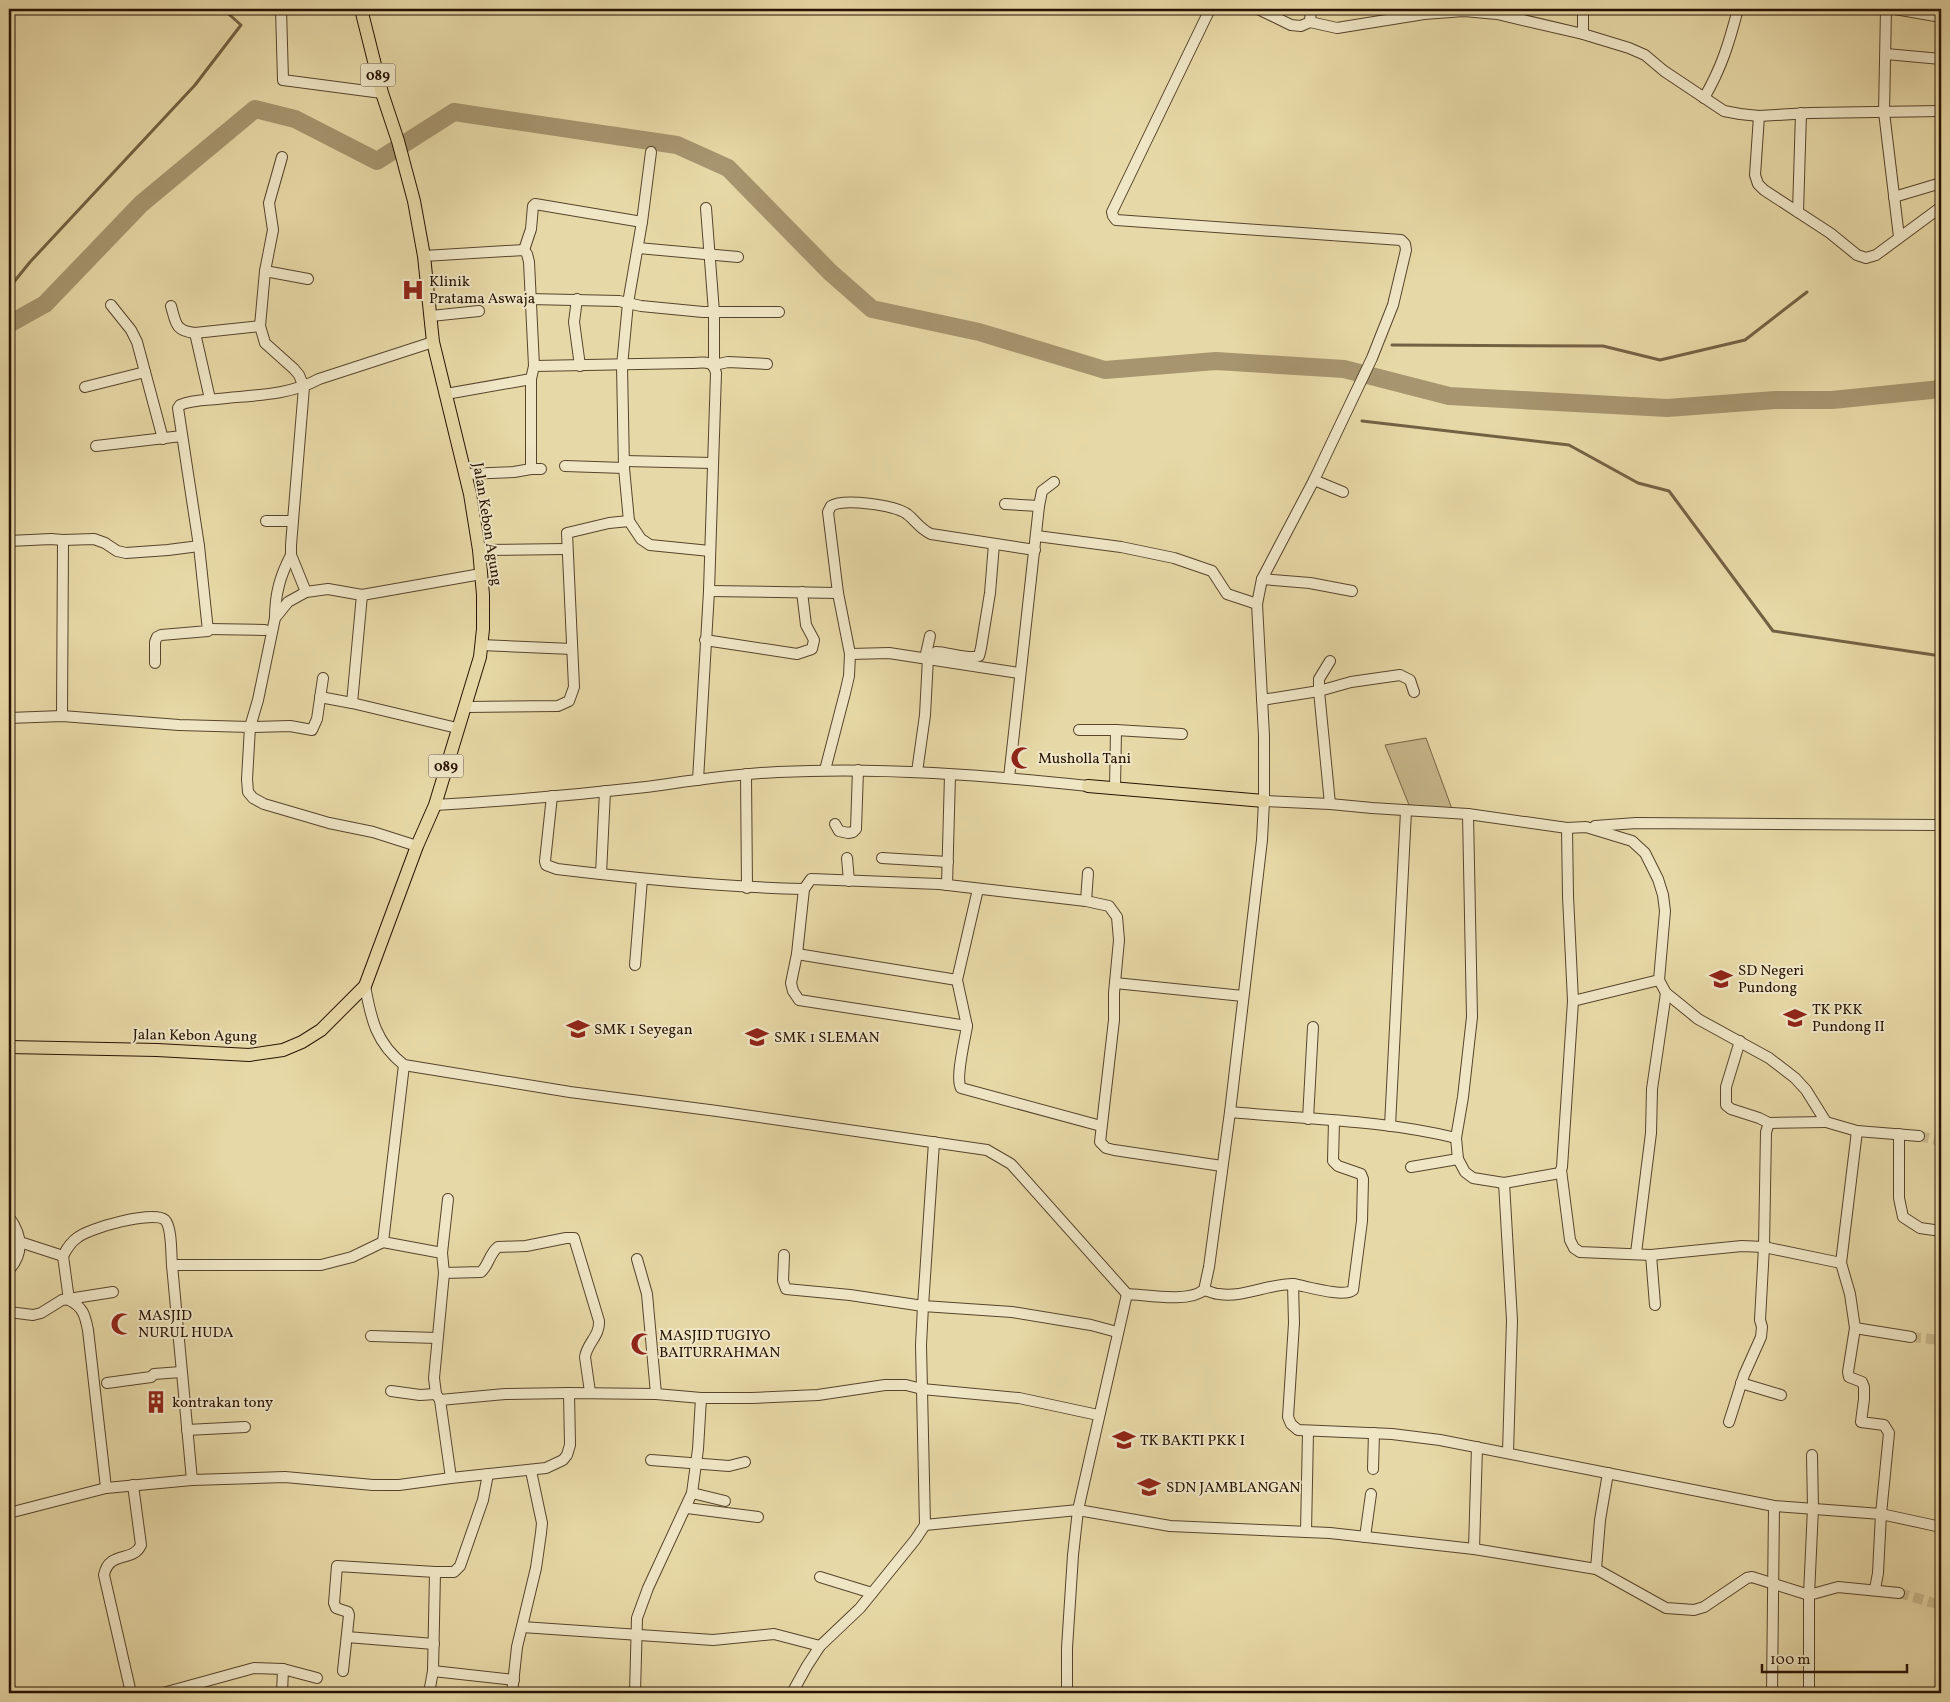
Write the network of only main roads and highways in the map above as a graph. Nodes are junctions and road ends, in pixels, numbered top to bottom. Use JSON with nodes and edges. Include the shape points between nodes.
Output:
{"nodes":[{"id":1,"x":361,"y":9,"type":"edge"},
{"id":2,"x":1088,"y":786,"type":"road end"},
{"id":3,"x":1264,"y":801,"type":"road end"},
{"id":4,"x":9,"y":1047,"type":"edge"}],
"edges":[{"from":1,"to":4,"type":"main road","name":"Jalan Kebon Agung","number":"089","via":[[414,201],[424,256],[433,342],[465,474],[479,550],[483,595],[480,657],[435,805],[364,986],[321,1030],[302,1042],[283,1050],[249,1055]]},
{"from":2,"to":3,"type":"main road"}]}
